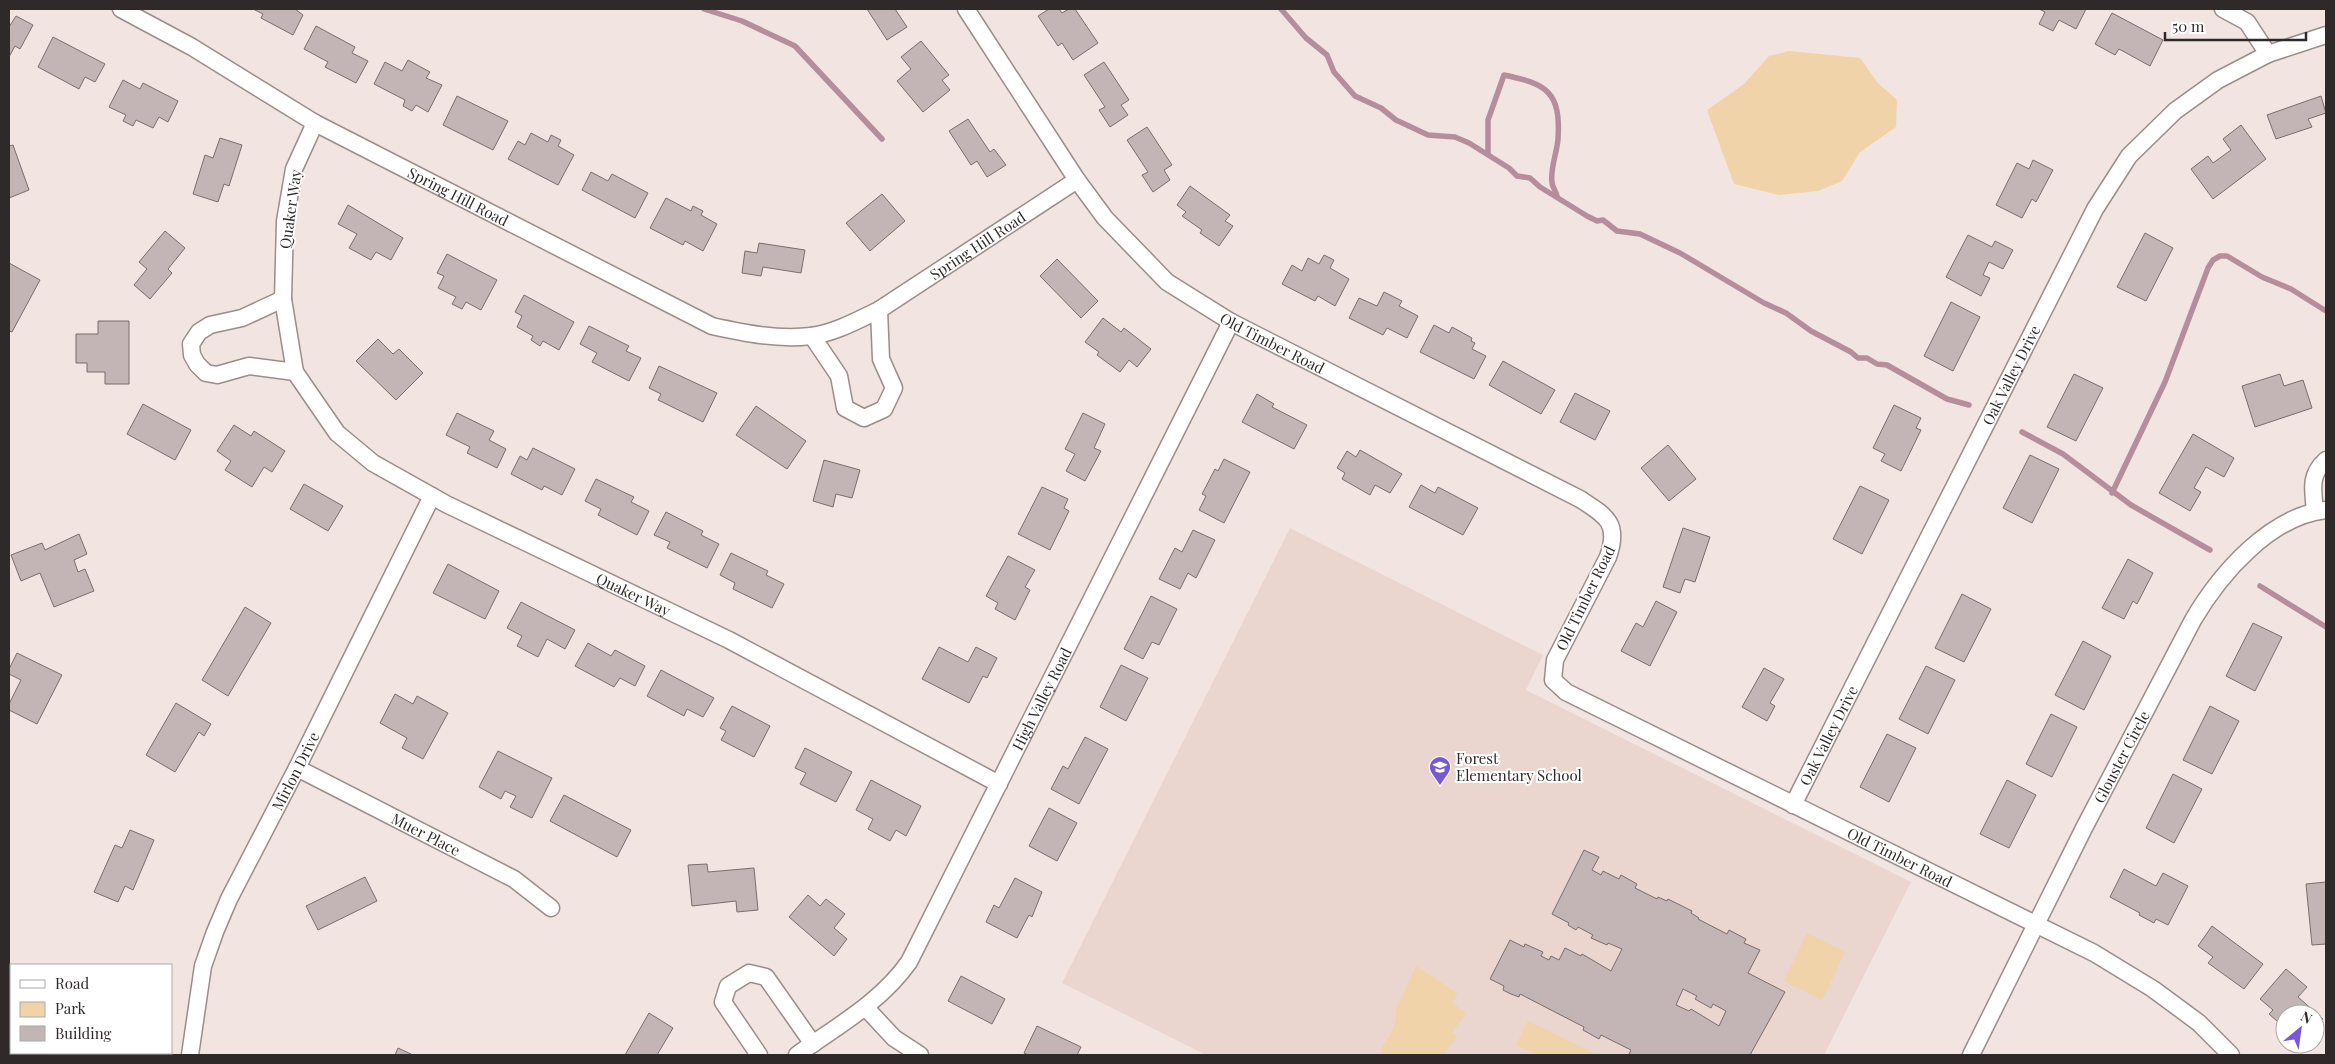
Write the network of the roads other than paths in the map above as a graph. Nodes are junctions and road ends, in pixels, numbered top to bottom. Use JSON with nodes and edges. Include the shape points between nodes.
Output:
{"nodes":[{"id":1,"x":122,"y":9,"type":"edge"},
{"id":2,"x":966,"y":9,"type":"edge"},
{"id":3,"x":2223,"y":9,"type":"edge"},
{"id":4,"x":2326,"y":35,"type":"edge"},
{"id":5,"x":2268,"y":54,"type":"junction"},
{"id":6,"x":315,"y":123,"type":"junction"},
{"id":7,"x":1078,"y":180,"type":"junction"},
{"id":8,"x":283,"y":299,"type":"junction"},
{"id":9,"x":879,"y":310,"type":"junction"},
{"id":10,"x":1231,"y":322,"type":"junction"},
{"id":11,"x":812,"y":336,"type":"junction"},
{"id":12,"x":295,"y":372,"type":"junction"},
{"id":13,"x":2326,"y":460,"type":"edge"},
{"id":14,"x":432,"y":496,"type":"junction"},
{"id":15,"x":2320,"y":510,"type":"edge"},
{"id":16,"x":297,"y":768,"type":"junction"},
{"id":17,"x":999,"y":784,"type":"junction"},
{"id":18,"x":1793,"y":805,"type":"junction"},
{"id":19,"x":551,"y":908,"type":"dead end"},
{"id":20,"x":2036,"y":924,"type":"junction"},
{"id":21,"x":866,"y":1008,"type":"junction"},
{"id":22,"x":813,"y":1044,"type":"junction"},
{"id":23,"x":190,"y":1055,"type":"edge"},
{"id":24,"x":759,"y":1055,"type":"edge"},
{"id":25,"x":797,"y":1055,"type":"edge"},
{"id":26,"x":920,"y":1055,"type":"edge"},
{"id":27,"x":1971,"y":1055,"type":"edge"},
{"id":28,"x":2232,"y":1055,"type":"edge"}],
"edges":[{"from":1,"to":6,"type":"street","name":"Spring Hill Road","via":[[192,47]]},
{"from":2,"to":7,"type":"street","name":"Old Timber Road"},
{"from":3,"to":5,"type":"street","via":[[2247,22]]},
{"from":4,"to":5,"type":"street","name":"Oak Valley Drive"},
{"from":5,"to":18,"type":"street","name":"Oak Valley Drive","via":[[2218,80],[2175,111],[2129,156],[2095,210]]},
{"from":6,"to":8,"type":"street","name":"Quaker Way","via":[[294,170],[286,221]]},
{"from":6,"to":11,"type":"street","name":"Spring Hill Road","via":[[712,326],[752,335]]},
{"from":7,"to":9,"type":"street","name":"Spring Hill Road"},
{"from":7,"to":10,"type":"street","name":"Old Timber Road","via":[[1105,218],[1167,282]]},
{"from":8,"to":12,"type":"street","name":"Quaker Way"},
{"from":8,"to":12,"type":"street","via":[[242,318],[210,325],[199,332],[191,344],[192,355],[206,373],[217,375],[249,366]]},
{"from":9,"to":11,"type":"street","name":"Spring Hill Road","via":[[846,326]]},
{"from":9,"to":11,"type":"street","via":[[882,359],[894,388],[884,409],[864,418],[846,408],[839,376]]},
{"from":10,"to":17,"type":"street","name":"High Valley Road"},
{"from":10,"to":18,"type":"street","name":"Old Timber Road","via":[[1602,513],[1613,530],[1614,540],[1555,660],[1553,680],[1566,692]]},
{"from":12,"to":14,"type":"street","name":"Quaker Way","via":[[337,433],[373,463]]},
{"from":13,"to":15,"type":"street","via":[[2312,481]]},
{"from":14,"to":16,"type":"street","name":"Mirlon Drive"},
{"from":14,"to":17,"type":"street","name":"Quaker Way","via":[[728,640]]},
{"from":15,"to":20,"type":"street","name":"Glouster Circle","via":[[2277,527],[2220,578],[2210,592]]},
{"from":16,"to":19,"type":"street","name":"Muer Place","via":[[514,879]]},
{"from":16,"to":23,"type":"street","name":"Mirlon Drive","via":[[215,932],[203,966]]},
{"from":17,"to":21,"type":"street","name":"High Valley Road","via":[[909,962],[896,981]]},
{"from":18,"to":20,"type":"street","name":"Old Timber Road"},
{"from":20,"to":27,"type":"street","name":"Glouster Circle"},
{"from":20,"to":28,"type":"street","name":"Old Timber Road","via":[[2094,953],[2153,989],[2199,1023]]},
{"from":21,"to":22,"type":"street","name":"High Valley Road"},
{"from":21,"to":26,"type":"street","via":[[894,1038]]},
{"from":22,"to":24,"type":"street","via":[[766,977],[749,973],[728,986],[723,1002]]},
{"from":22,"to":25,"type":"street","name":"High Valley Road"}]}
